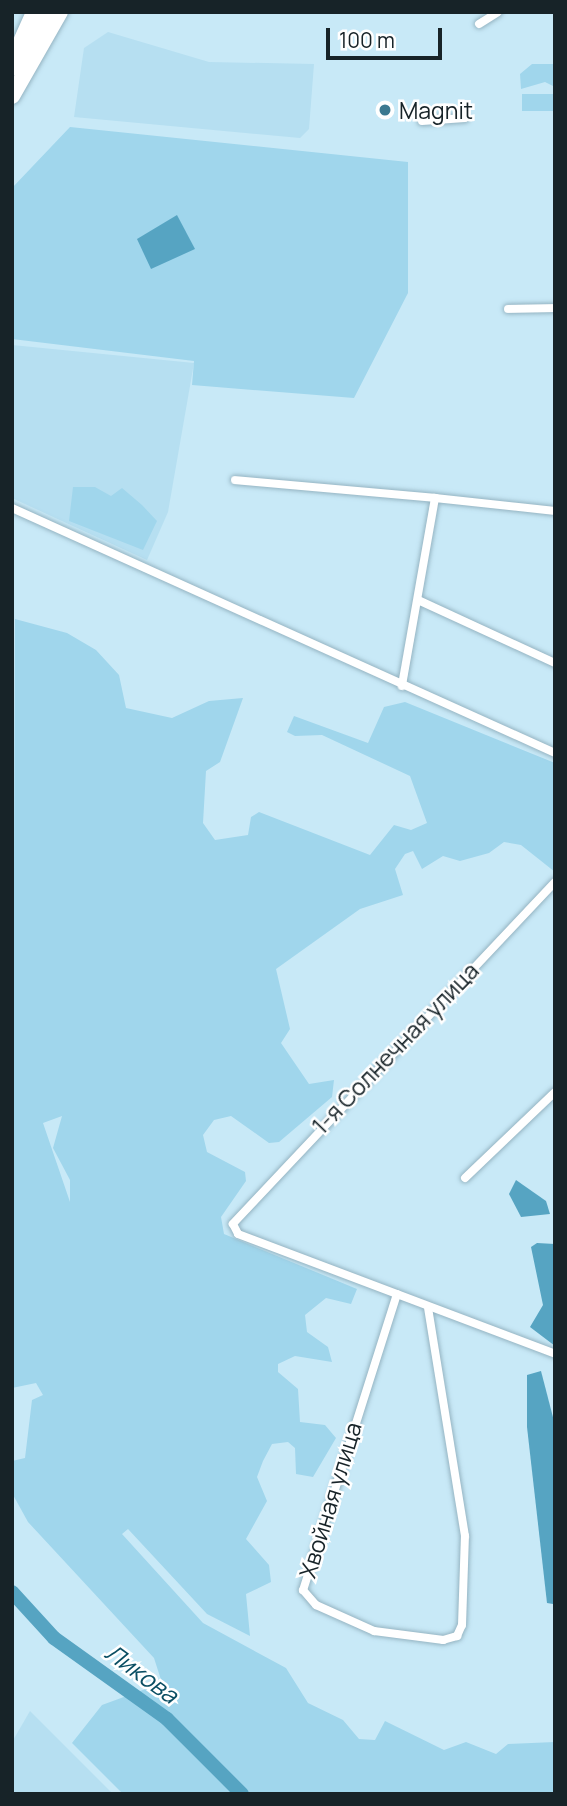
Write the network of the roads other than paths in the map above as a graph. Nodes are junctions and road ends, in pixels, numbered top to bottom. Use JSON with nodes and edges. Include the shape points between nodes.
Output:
{"nodes":[{"id":1,"x":32,"y":12,"type":"edge"},
{"id":2,"x":44,"y":12,"type":"edge"},
{"id":3,"x":60,"y":12,"type":"edge"},
{"id":4,"x":67,"y":12,"type":"edge"},
{"id":5,"x":498,"y":12,"type":"edge"},
{"id":6,"x":479,"y":24,"type":"dead end"},
{"id":7,"x":12,"y":55,"type":"edge"},
{"id":8,"x":35,"y":58,"type":"junction"},
{"id":9,"x":12,"y":68,"type":"edge"},
{"id":10,"x":12,"y":96,"type":"edge"},
{"id":11,"x":466,"y":118,"type":"dead end"},
{"id":12,"x":422,"y":121,"type":"dead end"},
{"id":13,"x":555,"y":308,"type":"edge"},
{"id":14,"x":508,"y":309,"type":"dead end"},
{"id":15,"x":235,"y":480,"type":"dead end"},
{"id":16,"x":436,"y":498,"type":"junction"},
{"id":17,"x":12,"y":508,"type":"edge"},
{"id":18,"x":555,"y":511,"type":"edge"},
{"id":19,"x":418,"y":600,"type":"junction"},
{"id":20,"x":555,"y":663,"type":"edge"},
{"id":21,"x":402,"y":685,"type":"junction"},
{"id":22,"x":555,"y":753,"type":"edge"},
{"id":23,"x":555,"y":881,"type":"edge"},
{"id":24,"x":555,"y":1092,"type":"edge"},
{"id":25,"x":465,"y":1178,"type":"dead end"},
{"id":26,"x":397,"y":1294,"type":"junction"},
{"id":27,"x":428,"y":1308,"type":"junction"},
{"id":28,"x":555,"y":1354,"type":"edge"}],
"edges":[{"from":1,"to":7,"type":"main road"},
{"from":2,"to":9,"type":"highway"},
{"from":3,"to":8,"type":"highway"},
{"from":4,"to":8,"type":"main road"},
{"from":5,"to":6,"type":"street"},
{"from":8,"to":10,"type":"highway"},
{"from":11,"to":12,"type":"street"},
{"from":13,"to":14,"type":"street"},
{"from":15,"to":16,"type":"street"},
{"from":16,"to":18,"type":"street"},
{"from":16,"to":19,"type":"street"},
{"from":17,"to":21,"type":"street"},
{"from":19,"to":20,"type":"street"},
{"from":19,"to":21,"type":"street"},
{"from":21,"to":22,"type":"street"},
{"from":23,"to":26,"type":"street","name":"1-я Солнечная улица","via":[[235,1215],[238,1234]]},
{"from":24,"to":25,"type":"street"},
{"from":26,"to":27,"type":"street"},
{"from":26,"to":27,"type":"street","name":"Хвойная улица","via":[[303,1590],[316,1605],[374,1631],[443,1640],[459,1633],[463,1619],[465,1536]]},
{"from":27,"to":28,"type":"street"}]}
